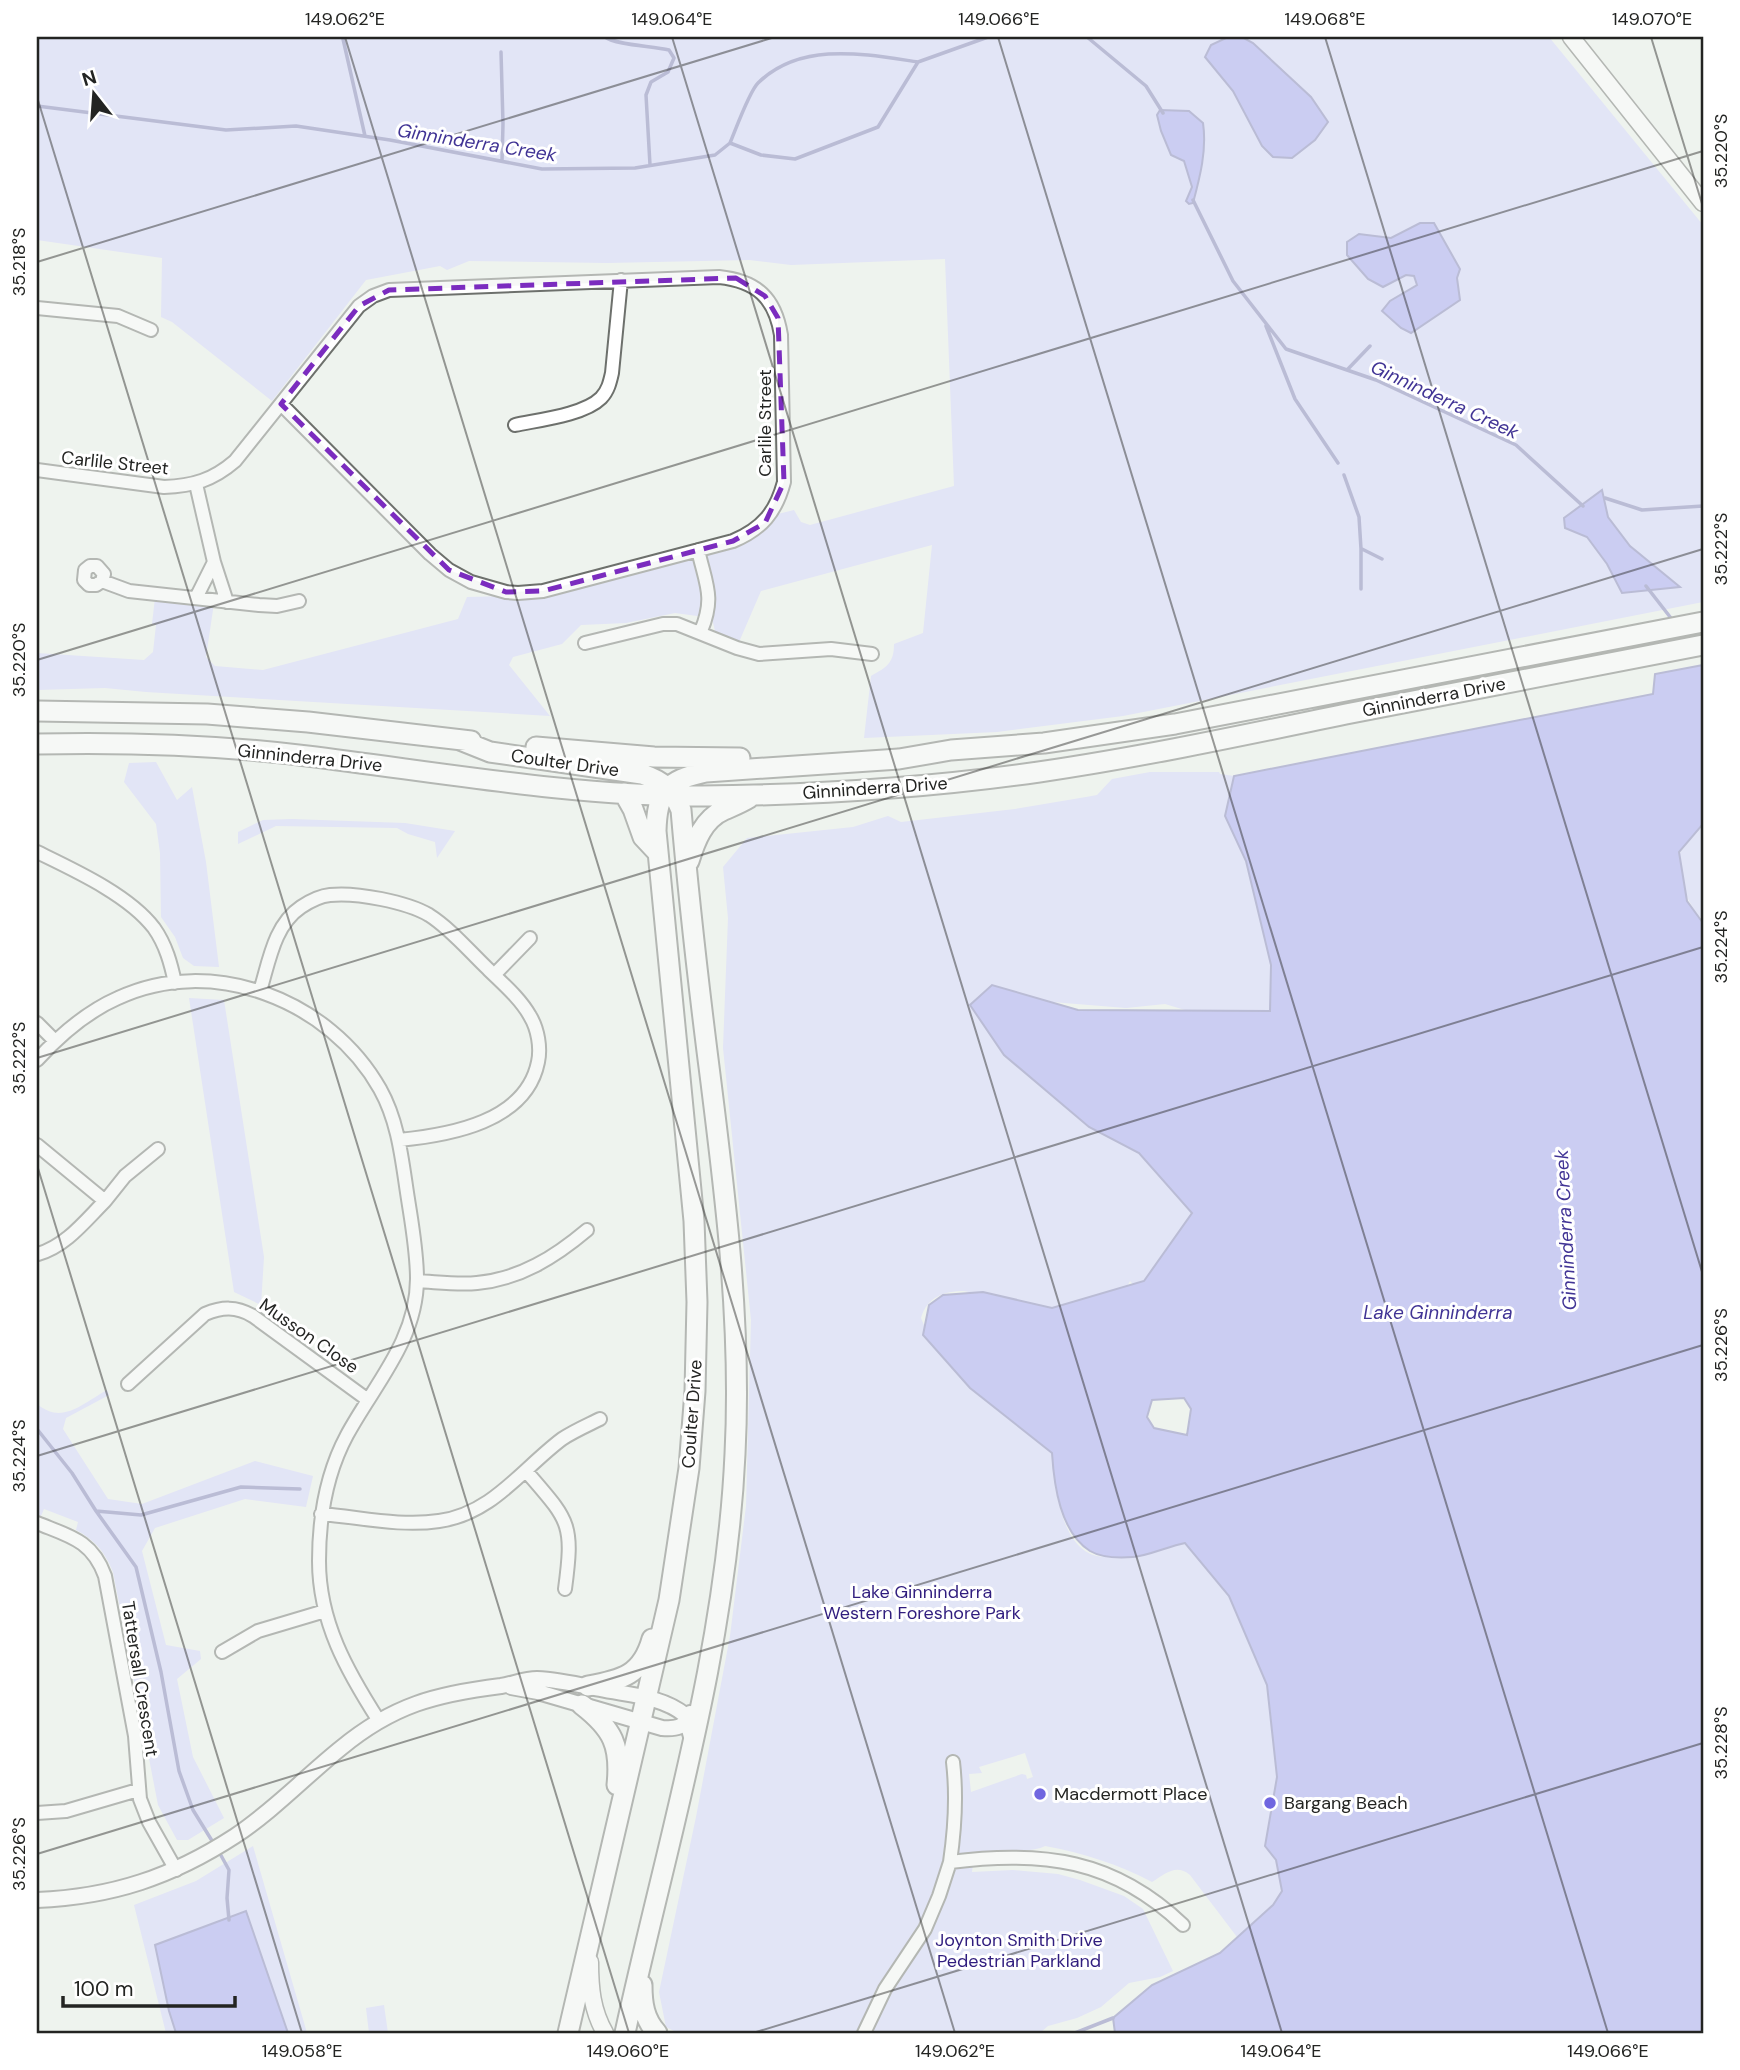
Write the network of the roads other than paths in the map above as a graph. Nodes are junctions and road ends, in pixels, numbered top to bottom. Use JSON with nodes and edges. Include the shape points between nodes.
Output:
{"nodes":[{"id":1,"x":1572,"y":37,"type":"edge"},
{"id":2,"x":1703,"y":203,"type":"edge"},
{"id":3,"x":621,"y":281,"type":"junction"},
{"id":4,"x":37,"y":308,"type":"edge"},
{"id":5,"x":151,"y":330,"type":"dead end"},
{"id":6,"x":281,"y":404,"type":"junction"},
{"id":7,"x":515,"y":425,"type":"dead end"},
{"id":8,"x":37,"y":470,"type":"edge"},
{"id":9,"x":196,"y":484,"type":"junction"},
{"id":10,"x":698,"y":550,"type":"junction"},
{"id":11,"x":214,"y":562,"type":"junction"},
{"id":12,"x":102,"y":581,"type":"dead end"},
{"id":13,"x":196,"y":598,"type":"junction"},
{"id":14,"x":299,"y":601,"type":"dead end"},
{"id":15,"x":227,"y":602,"type":"junction"},
{"id":16,"x":1703,"y":622,"type":"edge"},
{"id":17,"x":701,"y":631,"type":"junction"},
{"id":18,"x":585,"y":643,"type":"dead end"},
{"id":19,"x":1703,"y":645,"type":"edge"},
{"id":20,"x":872,"y":654,"type":"dead end"},
{"id":21,"x":37,"y":711,"type":"edge"},
{"id":22,"x":460,"y":740,"type":"junction"},
{"id":23,"x":37,"y":744,"type":"edge"},
{"id":24,"x":951,"y":750,"type":"junction"},
{"id":25,"x":671,"y":790,"type":"junction"},
{"id":26,"x":624,"y":793,"type":"junction"},
{"id":27,"x":754,"y":795,"type":"junction"},
{"id":28,"x":37,"y":852,"type":"edge"},
{"id":29,"x":658,"y":853,"type":"junction"},
{"id":30,"x":686,"y":868,"type":"junction"},
{"id":31,"x":530,"y":938,"type":"dead end"},
{"id":32,"x":494,"y":975,"type":"junction"},
{"id":33,"x":175,"y":983,"type":"junction"},
{"id":34,"x":260,"y":991,"type":"junction"},
{"id":35,"x":37,"y":1023,"type":"edge"},
{"id":36,"x":55,"y":1041,"type":"junction"},
{"id":37,"x":37,"y":1060,"type":"edge"},
{"id":38,"x":399,"y":1140,"type":"junction"},
{"id":39,"x":37,"y":1145,"type":"edge"},
{"id":40,"x":158,"y":1149,"type":"dead end"},
{"id":41,"x":105,"y":1201,"type":"junction"},
{"id":42,"x":587,"y":1230,"type":"dead end"},
{"id":43,"x":38,"y":1254,"type":"edge"},
{"id":44,"x":417,"y":1281,"type":"junction"},
{"id":45,"x":128,"y":1384,"type":"dead end"},
{"id":46,"x":368,"y":1400,"type":"junction"},
{"id":47,"x":600,"y":1419,"type":"dead end"},
{"id":48,"x":526,"y":1471,"type":"junction"},
{"id":49,"x":321,"y":1514,"type":"junction"},
{"id":50,"x":37,"y":1525,"type":"edge"},
{"id":51,"x":565,"y":1589,"type":"dead end"},
{"id":52,"x":669,"y":1600,"type":"junction"},
{"id":53,"x":325,"y":1611,"type":"junction"},
{"id":54,"x":716,"y":1637,"type":"junction"},
{"id":55,"x":222,"y":1652,"type":"dead end"},
{"id":56,"x":585,"y":1696,"type":"junction"},
{"id":57,"x":647,"y":1698,"type":"junction"},
{"id":58,"x":379,"y":1721,"type":"junction"},
{"id":59,"x":687,"y":1722,"type":"junction"},
{"id":60,"x":641,"y":1723,"type":"junction"},
{"id":61,"x":693,"y":1744,"type":"junction"},
{"id":62,"x":953,"y":1762,"type":"dead end"},
{"id":63,"x":138,"y":1790,"type":"junction"},
{"id":64,"x":37,"y":1814,"type":"edge"},
{"id":65,"x":619,"y":1814,"type":"junction"},
{"id":66,"x":950,"y":1861,"type":"junction"},
{"id":67,"x":176,"y":1870,"type":"junction"},
{"id":68,"x":37,"y":1900,"type":"edge"},
{"id":69,"x":1184,"y":1925,"type":"dead end"},
{"id":70,"x":590,"y":1938,"type":"junction"},
{"id":71,"x":645,"y":1949,"type":"junction"},
{"id":72,"x":568,"y":2033,"type":"edge"},
{"id":73,"x":605,"y":2033,"type":"edge"},
{"id":74,"x":625,"y":2033,"type":"edge"},
{"id":75,"x":657,"y":2033,"type":"edge"},
{"id":76,"x":864,"y":2033,"type":"edge"}],
"edges":[{"from":1,"to":2,"type":"main road"},
{"from":3,"to":6,"type":"street","name":"Carlile Street","via":[[399,290],[373,296],[359,306]]},
{"from":3,"to":7,"type":"street","via":[[612,373],[601,398],[580,410]]},
{"from":3,"to":10,"type":"street","name":"Carlile Street","via":[[736,278],[765,296],[778,318],[784,473],[779,500],[765,523],[750,534]]},
{"from":4,"to":5,"type":"street","via":[[118,316]]},
{"from":6,"to":9,"type":"street","name":"Carlile Street","via":[[235,461]]},
{"from":6,"to":10,"type":"street","name":"Carlile Street","via":[[430,554],[449,570],[482,586],[506,592],[543,591]]},
{"from":8,"to":9,"type":"street","name":"Carlile Street","via":[[164,487]]},
{"from":9,"to":11,"type":"street"},
{"from":10,"to":17,"type":"street","via":[[709,597]]},
{"from":11,"to":13,"type":"street"},
{"from":11,"to":15,"type":"street"},
{"from":12,"to":13,"type":"street","via":[[129,591]]},
{"from":13,"to":15,"type":"street"},
{"from":14,"to":15,"type":"street","via":[[268,606]]},
{"from":16,"to":24,"type":"main road","name":"Ginninderra Drive","via":[[1175,724],[1044,743]]},
{"from":17,"to":18,"type":"street","via":[[663,624]]},
{"from":17,"to":20,"type":"street","via":[[759,654],[831,649]]},
{"from":19,"to":27,"type":"main road","name":"Ginninderra Drive","via":[[1040,772],[903,788]]},
{"from":21,"to":22,"type":"main road","name":"Ginninderra Drive","via":[[207,714]]},
{"from":22,"to":24,"type":"main road","name":"Ginninderra Drive","via":[[679,757]]},
{"from":22,"to":25,"type":"main road","name":"Coulter Drive","via":[[491,752],[642,774]]},
{"from":23,"to":26,"type":"main road","name":"Ginninderra Drive","via":[[140,744],[290,754],[539,787]]},
{"from":24,"to":25,"type":"main road","name":"Ginninderra Drive","via":[[899,759],[706,772]]},
{"from":25,"to":26,"type":"main road","name":"Ginninderra Drive"},
{"from":25,"to":27,"type":"main road","name":"Ginninderra Drive"},
{"from":25,"to":29,"type":"main road","name":"Coulter Drive","via":[[657,809]]},
{"from":25,"to":30,"type":"main road","via":[[681,810]]},
{"from":26,"to":29,"type":"main road","via":[[643,837]]},
{"from":27,"to":30,"type":"main road","via":[[709,820]]},
{"from":28,"to":33,"type":"street","via":[[141,914],[164,945]]},
{"from":29,"to":52,"type":"main road","name":"Coulter Drive","via":[[693,1209],[697,1302],[689,1468]]},
{"from":30,"to":54,"type":"main road","via":[[731,1253],[738,1372],[731,1514]]},
{"from":31,"to":32,"type":"street"},
{"from":32,"to":34,"type":"street","via":[[448,930],[422,912],[403,904],[334,894],[302,906],[283,926]]},
{"from":32,"to":38,"type":"street","via":[[534,1023],[539,1059],[531,1083],[521,1096],[480,1123]]},
{"from":33,"to":34,"type":"street","via":[[228,983]]},
{"from":33,"to":36,"type":"street","via":[[118,998],[88,1014]]},
{"from":34,"to":38,"type":"street","via":[[316,1018],[355,1054],[379,1089]]},
{"from":35,"to":36,"type":"street"},
{"from":36,"to":37,"type":"street"},
{"from":38,"to":44,"type":"street"},
{"from":39,"to":41,"type":"street"},
{"from":40,"to":41,"type":"street","via":[[125,1176]]},
{"from":41,"to":43,"type":"street","via":[[63,1243]]},
{"from":42,"to":44,"type":"street","via":[[560,1253],[498,1280]]},
{"from":44,"to":46,"type":"street","via":[[411,1322]]},
{"from":45,"to":46,"type":"street","name":"Musson Close","via":[[205,1314],[232,1308],[253,1316]]},
{"from":46,"to":49,"type":"street","via":[[333,1466]]},
{"from":47,"to":48,"type":"street","via":[[563,1438]]},
{"from":48,"to":49,"type":"street","via":[[491,1501],[447,1520],[411,1522]]},
{"from":48,"to":51,"type":"street","via":[[567,1524],[570,1546]]},
{"from":49,"to":53,"type":"street","via":[[319,1562]]},
{"from":50,"to":63,"type":"street","name":"Tattersall Crescent","via":[[85,1544],[105,1576],[135,1736]]},
{"from":52,"to":56,"type":"main road","via":[[658,1614],[645,1659],[634,1671]]},
{"from":52,"to":57,"type":"main road","name":"Coulter Drive"},
{"from":53,"to":55,"type":"street","via":[[258,1631]]},
{"from":53,"to":58,"type":"street","via":[[346,1669]]},
{"from":54,"to":59,"type":"street","via":[[705,1650]]},
{"from":54,"to":61,"type":"main road"},
{"from":56,"to":57,"type":"street"},
{"from":56,"to":58,"type":"street","via":[[535,1679],[449,1693]]},
{"from":56,"to":60,"type":"street"},
{"from":56,"to":65,"type":"main road","via":[[615,1744],[620,1763]]},
{"from":57,"to":59,"type":"street","via":[[677,1709]]},
{"from":57,"to":60,"type":"main road","name":"Coulter Drive"},
{"from":58,"to":67,"type":"street","via":[[234,1837]]},
{"from":59,"to":60,"type":"street","via":[[677,1729]]},
{"from":59,"to":61,"type":"street"},
{"from":60,"to":65,"type":"main road","name":"Coulter Drive"},
{"from":61,"to":71,"type":"main road"},
{"from":62,"to":66,"type":"street","via":[[956,1825]]},
{"from":63,"to":64,"type":"street","via":[[66,1811]]},
{"from":63,"to":67,"type":"street","name":"Tattersall Crescent","via":[[149,1822]]},
{"from":65,"to":70,"type":"main road","name":"Coulter Drive"},
{"from":66,"to":69,"type":"street","via":[[1014,1857],[1087,1866],[1117,1877]]},
{"from":66,"to":76,"type":"street","via":[[925,1929],[884,1989]]},
{"from":67,"to":68,"type":"street","via":[[108,1893]]},
{"from":70,"to":72,"type":"main road","name":"Coulter Drive"},
{"from":70,"to":73,"type":"main road","via":[[590,1988],[596,2018]]},
{"from":71,"to":74,"type":"main road"},
{"from":71,"to":75,"type":"main road","via":[[643,2005]]}]}
